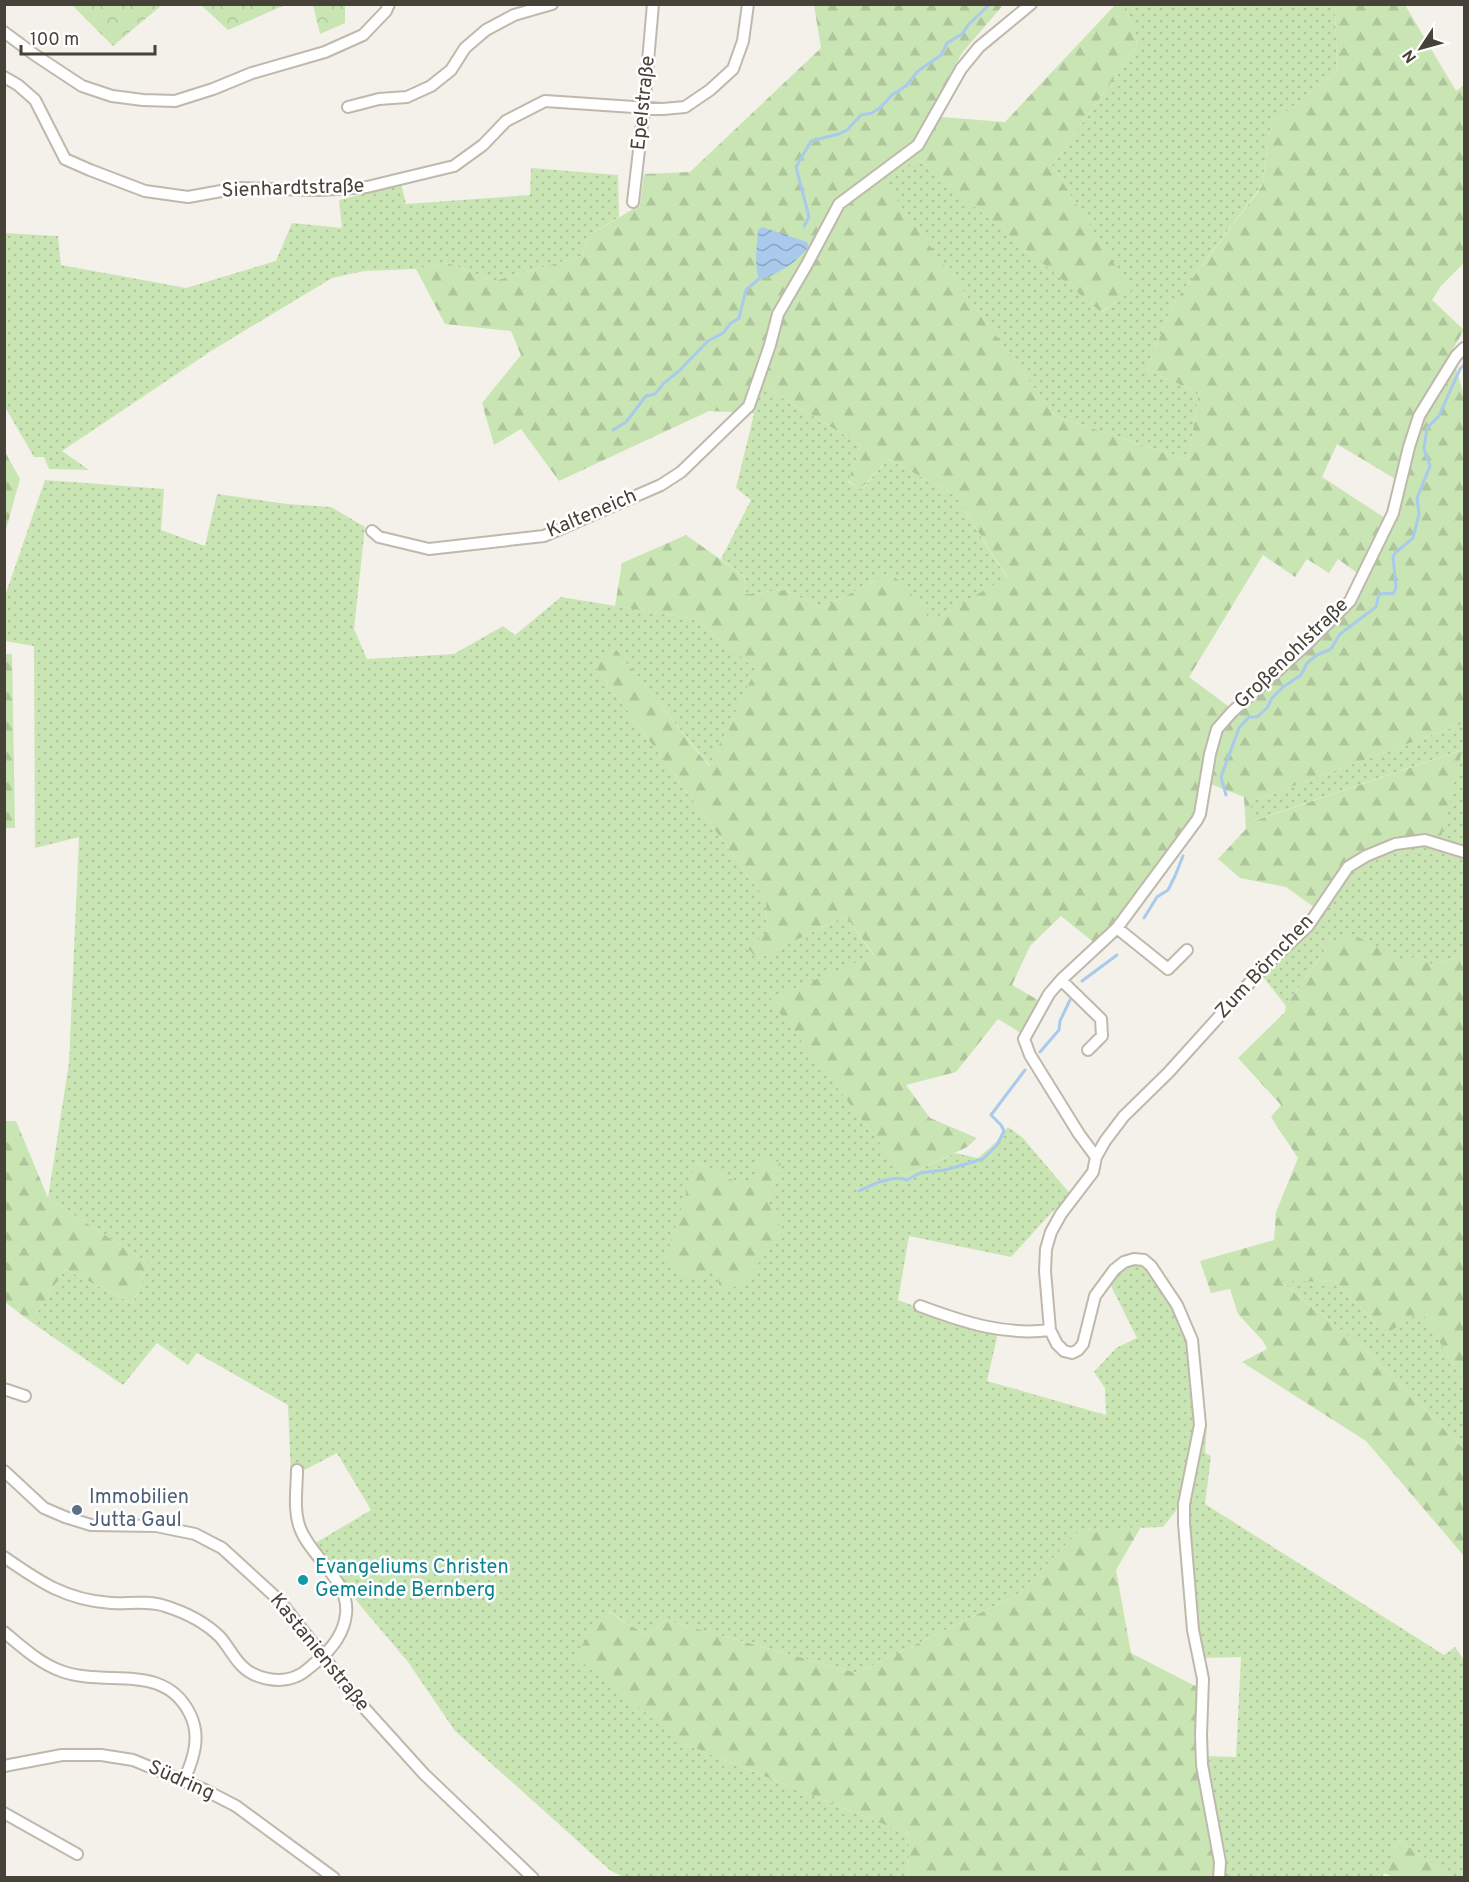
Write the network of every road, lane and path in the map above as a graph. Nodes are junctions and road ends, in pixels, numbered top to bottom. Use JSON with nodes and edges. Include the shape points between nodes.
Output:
{"nodes":[{"id":1,"x":389,"y":4,"type":"edge"},
{"id":2,"x":552,"y":4,"type":"edge"},
{"id":3,"x":653,"y":4,"type":"edge"},
{"id":4,"x":748,"y":4,"type":"edge"},
{"id":5,"x":1031,"y":4,"type":"edge"},
{"id":6,"x":4,"y":32,"type":"edge"},
{"id":7,"x":4,"y":77,"type":"edge"},
{"id":8,"x":348,"y":107,"type":"dead end"},
{"id":9,"x":644,"y":107,"type":"junction"},
{"id":10,"x":633,"y":202,"type":"dead end"},
{"id":11,"x":1464,"y":348,"type":"edge"},
{"id":12,"x":372,"y":531,"type":"dead end"},
{"id":13,"x":1464,"y":852,"type":"edge"},
{"id":14,"x":1117,"y":928,"type":"junction"},
{"id":15,"x":1187,"y":950,"type":"dead end"},
{"id":16,"x":1061,"y":980,"type":"junction"},
{"id":17,"x":1088,"y":1050,"type":"dead end"},
{"id":18,"x":1096,"y":1157,"type":"junction"},
{"id":19,"x":920,"y":1306,"type":"dead end"},
{"id":20,"x":1050,"y":1330,"type":"junction"},
{"id":21,"x":4,"y":1389,"type":"edge"},
{"id":22,"x":26,"y":1396,"type":"dead end"},
{"id":23,"x":297,"y":1470,"type":"dead end"},
{"id":24,"x":4,"y":1471,"type":"edge"},
{"id":25,"x":4,"y":1557,"type":"edge"},
{"id":26,"x":4,"y":1632,"type":"edge"},
{"id":27,"x":322,"y":1657,"type":"junction"},
{"id":28,"x":4,"y":1766,"type":"edge"},
{"id":29,"x":184,"y":1780,"type":"junction"},
{"id":30,"x":4,"y":1813,"type":"edge"},
{"id":31,"x":77,"y":1854,"type":"dead end"},
{"id":32,"x":334,"y":1878,"type":"edge"},
{"id":33,"x":533,"y":1878,"type":"edge"},
{"id":34,"x":1219,"y":1878,"type":"edge"}],
"edges":[{"from":1,"to":6,"type":"street","via":[[363,35],[326,52],[176,101],[112,96],[82,86]]},
{"from":2,"to":8,"type":"street","via":[[514,15],[486,30],[465,48],[451,70],[431,86],[407,98],[379,99]]},
{"from":3,"to":9,"type":"street","name":"Epelstraße"},
{"from":4,"to":9,"type":"street","name":"Sienhardtstraße","via":[[743,41],[733,69],[686,107]]},
{"from":5,"to":12,"type":"street","name":"Kalteneich","via":[[973,54],[918,145],[839,204],[778,314],[749,406],[681,472],[544,536],[429,549],[379,537]]},
{"from":7,"to":9,"type":"street","name":"Sienhardtstraße","via":[[35,100],[66,159],[145,191],[188,197],[238,188],[368,188],[454,166],[483,145],[506,121],[545,101]]},
{"from":9,"to":10,"type":"street","name":"Epelstraße"},
{"from":11,"to":14,"type":"street","name":"Großenohlstraße","via":[[1419,416],[1392,513],[1350,601],[1217,729],[1200,814]]},
{"from":13,"to":18,"type":"street","name":"Zum Börnchen","via":[[1425,840],[1395,844],[1348,867],[1308,926],[1263,968],[1124,1116]]},
{"from":14,"to":15,"type":"street","via":[[1168,969]]},
{"from":14,"to":16,"type":"street"},
{"from":16,"to":17,"type":"street","via":[[1101,1019],[1102,1036]]},
{"from":16,"to":18,"type":"street","via":[[1024,1039],[1030,1055]]},
{"from":18,"to":20,"type":"street","name":"Zum Börnchen","via":[[1093,1172],[1061,1214],[1046,1249]]},
{"from":19,"to":20,"type":"street","via":[[999,1330]]},
{"from":20,"to":34,"type":"street","via":[[1064,1351],[1078,1350],[1095,1296],[1114,1270],[1134,1259],[1151,1266],[1188,1327],[1200,1425],[1184,1504],[1184,1523],[1193,1630],[1203,1679],[1202,1765],[1220,1862]]},
{"from":21,"to":22,"type":"street"},
{"from":23,"to":27,"type":"street","via":[[296,1516],[300,1530],[345,1598],[341,1631]]},
{"from":24,"to":27,"type":"street","name":"Kastanienstraße","via":[[44,1508],[65,1517],[91,1525],[156,1526],[195,1534],[222,1548],[280,1601]]},
{"from":25,"to":27,"type":"street","via":[[73,1597],[95,1602],[162,1605],[185,1613],[205,1625],[243,1667],[260,1677],[279,1680],[297,1676]]},
{"from":26,"to":29,"type":"street","via":[[33,1657],[61,1671],[88,1678],[133,1678],[166,1687],[183,1701],[195,1724],[196,1746]]},
{"from":27,"to":33,"type":"street","name":"Kastanienstraße","via":[[424,1774]]},
{"from":28,"to":29,"type":"street","name":"Südring","via":[[62,1755],[101,1755],[134,1760]]},
{"from":29,"to":32,"type":"street","name":"Südring","via":[[236,1806]]},
{"from":30,"to":31,"type":"street"}]}
